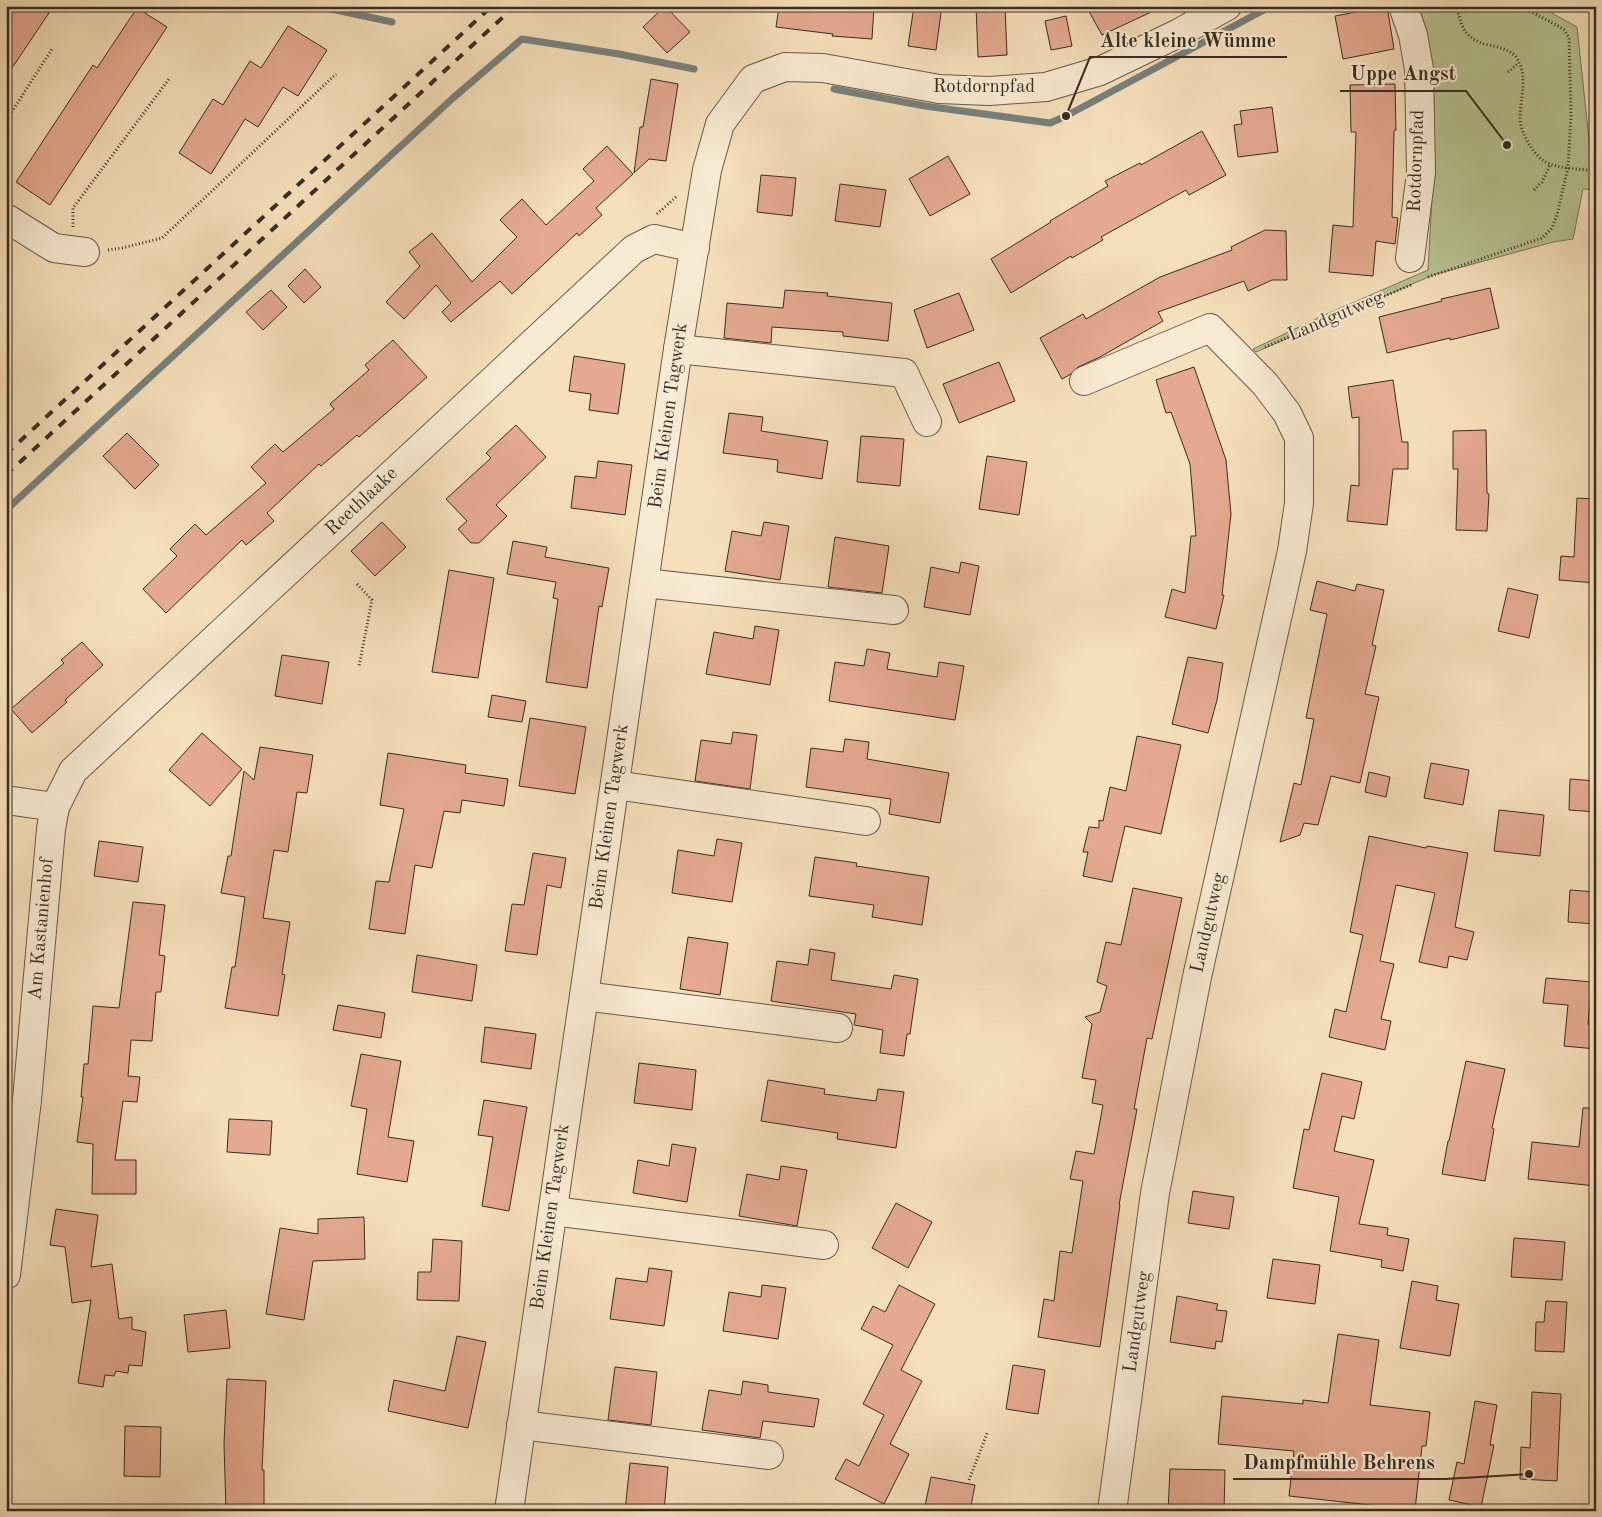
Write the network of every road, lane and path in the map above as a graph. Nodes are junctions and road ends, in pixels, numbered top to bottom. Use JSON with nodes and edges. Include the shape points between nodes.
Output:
{"nodes":[{"id":1,"x":1227,"y":6,"type":"edge"},
{"id":2,"x":1403,"y":6,"type":"edge"},
{"id":3,"x":1457,"y":6,"type":"edge"},
{"id":4,"x":1520,"y":6,"type":"edge"},
{"id":5,"x":52,"y":49,"type":"dead end"},
{"id":6,"x":1519,"y":63,"type":"junction"},
{"id":7,"x":1508,"y":72,"type":"dead end"},
{"id":8,"x":336,"y":74,"type":"dead end"},
{"id":9,"x":169,"y":79,"type":"dead end"},
{"id":10,"x":6,"y":121,"type":"edge"},
{"id":11,"x":720,"y":124,"type":"joint"},
{"id":12,"x":1550,"y":165,"type":"junction"},
{"id":13,"x":1568,"y":167,"type":"junction"},
{"id":14,"x":707,"y":170,"type":"junction"},
{"id":15,"x":1596,"y":171,"type":"edge"},
{"id":16,"x":1534,"y":190,"type":"dead end"},
{"id":17,"x":6,"y":218,"type":"edge"},
{"id":18,"x":695,"y":248,"type":"junction"},
{"id":19,"x":634,"y":249,"type":"junction"},
{"id":20,"x":79,"y":252,"type":"junction"},
{"id":21,"x":1416,"y":273,"type":"junction"},
{"id":22,"x":678,"y":349,"type":"junction"},
{"id":23,"x":1239,"y":358,"type":"junction"},
{"id":24,"x":1084,"y":381,"type":"dead end"},
{"id":25,"x":927,"y":422,"type":"dead end"},
{"id":26,"x":644,"y":583,"type":"junction"},
{"id":27,"x":357,"y":584,"type":"dead end"},
{"id":28,"x":894,"y":610,"type":"dead end"},
{"id":29,"x":359,"y":666,"type":"dead end"},
{"id":30,"x":615,"y":785,"type":"junction"},
{"id":31,"x":6,"y":800,"type":"edge"},
{"id":32,"x":54,"y":807,"type":"junction"},
{"id":33,"x":866,"y":821,"type":"dead end"},
{"id":34,"x":584,"y":996,"type":"junction"},
{"id":35,"x":838,"y":1028,"type":"dead end"},
{"id":36,"x":17,"y":1097,"type":"edge"},
{"id":37,"x":553,"y":1210,"type":"junction"},
{"id":38,"x":824,"y":1245,"type":"dead end"},
{"id":39,"x":6,"y":1275,"type":"edge"},
{"id":40,"x":521,"y":1425,"type":"junction"},
{"id":41,"x":988,"y":1431,"type":"dead end"},
{"id":42,"x":768,"y":1455,"type":"dead end"},
{"id":43,"x":969,"y":1480,"type":"dead end"},
{"id":44,"x":509,"y":1511,"type":"edge"},
{"id":45,"x":1112,"y":1511,"type":"edge"}],
"edges":[{"from":1,"to":11,"type":"street","name":"Rotdornpfad","via":[[1179,34],[1100,71],[1046,88],[939,89],[823,68],[785,67],[753,79]]},
{"from":2,"to":21,"type":"street","name":"Rotdornpfad","via":[[1413,35],[1419,70],[1421,173]]},
{"from":3,"to":6,"type":"path","via":[[1462,28],[1471,37],[1509,51]]},
{"from":4,"to":13,"type":"path","name":"Landgutweg","via":[[1560,27],[1569,38],[1571,115]]},
{"from":5,"to":10,"type":"path"},
{"from":6,"to":7,"type":"path"},
{"from":6,"to":12,"type":"path","via":[[1524,86],[1520,119],[1522,132],[1535,153]]},
{"from":8,"to":20,"type":"path","via":[[162,238],[122,248]]},
{"from":9,"to":20,"type":"path","via":[[73,208]]},
{"from":11,"to":14,"type":"street","name":"Beim Kleinen Tagwerk"},
{"from":12,"to":13,"type":"path"},
{"from":12,"to":16,"type":"path"},
{"from":13,"to":15,"type":"path"},
{"from":13,"to":21,"type":"path","name":"Landgutweg","via":[[1557,215],[1552,228],[1542,238],[1433,275]]},
{"from":14,"to":18,"type":"street","name":"Beim Kleinen Tagwerk"},
{"from":14,"to":19,"type":"path","via":[[645,224]]},
{"from":17,"to":20,"type":"street","via":[[54,248]]},
{"from":18,"to":19,"type":"street","name":"Reethlaake","via":[[654,239]]},
{"from":18,"to":22,"type":"street","name":"Beim Kleinen Tagwerk"},
{"from":19,"to":32,"type":"street","name":"Reethlaake","via":[[74,771]]},
{"from":21,"to":23,"type":"path","name":"Landgutweg","via":[[1360,308]]},
{"from":22,"to":25,"type":"street","via":[[904,373]]},
{"from":22,"to":26,"type":"street","name":"Beim Kleinen Tagwerk"},
{"from":23,"to":24,"type":"street","name":"Landgutweg","via":[[1210,328]]},
{"from":23,"to":45,"type":"street","name":"Landgutweg","via":[[1287,413],[1299,438],[1299,503],[1292,552],[1197,977],[1155,1193]]},
{"from":26,"to":28,"type":"street"},
{"from":26,"to":30,"type":"street","name":"Beim Kleinen Tagwerk"},
{"from":27,"to":29,"type":"path","via":[[372,600]]},
{"from":30,"to":33,"type":"street"},
{"from":30,"to":34,"type":"street","name":"Beim Kleinen Tagwerk"},
{"from":31,"to":32,"type":"street"},
{"from":32,"to":36,"type":"street","name":"Am Kastanienhof"},
{"from":34,"to":35,"type":"street"},
{"from":34,"to":37,"type":"street","name":"Beim Kleinen Tagwerk"},
{"from":36,"to":39,"type":"street","name":"Am Kastanienhof"},
{"from":37,"to":38,"type":"street"},
{"from":37,"to":40,"type":"street","name":"Beim Kleinen Tagwerk"},
{"from":40,"to":42,"type":"street"},
{"from":40,"to":44,"type":"street","name":"Beim Kleinen Tagwerk"},
{"from":41,"to":43,"type":"path"}]}
